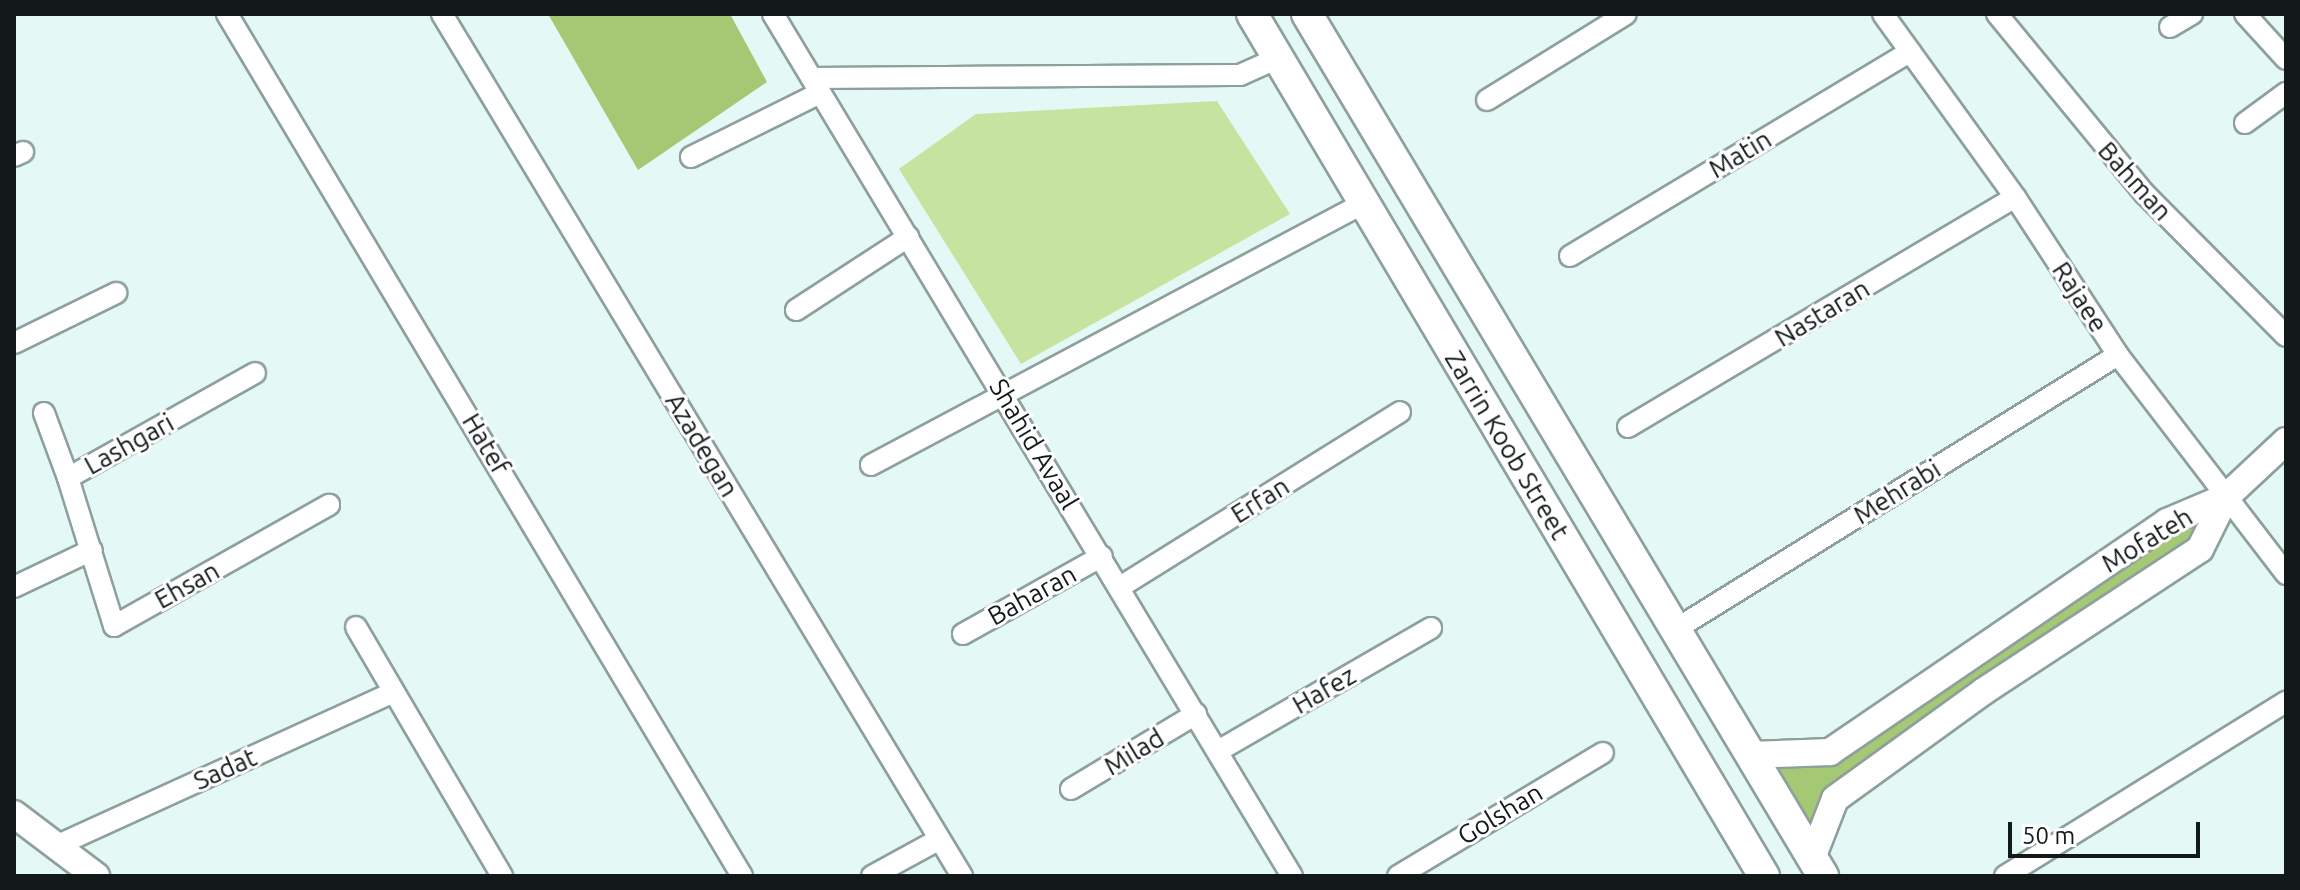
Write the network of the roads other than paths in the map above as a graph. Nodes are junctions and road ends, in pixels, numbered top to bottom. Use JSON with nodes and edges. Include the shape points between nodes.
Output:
{"nodes":[{"id":1,"x":227,"y":14,"type":"edge"},
{"id":2,"x":442,"y":14,"type":"edge"},
{"id":3,"x":773,"y":14,"type":"edge"},
{"id":4,"x":1252,"y":14,"type":"edge"},
{"id":5,"x":1307,"y":14,"type":"edge"},
{"id":6,"x":1626,"y":14,"type":"edge"},
{"id":7,"x":1883,"y":14,"type":"edge"},
{"id":8,"x":1997,"y":14,"type":"edge"},
{"id":9,"x":2192,"y":14,"type":"edge"},
{"id":10,"x":2245,"y":14,"type":"edge"},
{"id":11,"x":2170,"y":27,"type":"dead end"},
{"id":12,"x":1910,"y":52,"type":"junction"},
{"id":13,"x":1278,"y":58,"type":"junction"},
{"id":14,"x":2286,"y":59,"type":"edge"},
{"id":15,"x":816,"y":86,"type":"junction"},
{"id":16,"x":2286,"y":93,"type":"edge"},
{"id":17,"x":1487,"y":100,"type":"dead end"},
{"id":18,"x":2245,"y":123,"type":"dead end"},
{"id":19,"x":691,"y":157,"type":"dead end"},
{"id":20,"x":2015,"y":197,"type":"junction"},
{"id":21,"x":1364,"y":203,"type":"junction"},
{"id":22,"x":908,"y":237,"type":"junction"},
{"id":23,"x":1570,"y":256,"type":"dead end"},
{"id":24,"x":116,"y":293,"type":"dead end"},
{"id":25,"x":796,"y":310,"type":"dead end"},
{"id":26,"x":2286,"y":336,"type":"edge"},
{"id":27,"x":14,"y":343,"type":"edge"},
{"id":28,"x":2118,"y":355,"type":"junction"},
{"id":29,"x":255,"y":373,"type":"dead end"},
{"id":30,"x":1003,"y":393,"type":"junction"},
{"id":31,"x":1400,"y":412,"type":"dead end"},
{"id":32,"x":44,"y":413,"type":"dead end"},
{"id":33,"x":1628,"y":427,"type":"dead end"},
{"id":34,"x":2286,"y":441,"type":"edge"},
{"id":35,"x":871,"y":465,"type":"dead end"},
{"id":36,"x":68,"y":478,"type":"junction"},
{"id":37,"x":2226,"y":497,"type":"junction"},
{"id":38,"x":329,"y":505,"type":"dead end"},
{"id":39,"x":92,"y":550,"type":"junction"},
{"id":40,"x":1102,"y":556,"type":"junction"},
{"id":41,"x":2286,"y":574,"type":"edge"},
{"id":42,"x":14,"y":587,"type":"edge"},
{"id":43,"x":1120,"y":587,"type":"junction"},
{"id":44,"x":356,"y":627,"type":"dead end"},
{"id":45,"x":1431,"y":628,"type":"dead end"},
{"id":46,"x":1676,"y":629,"type":"junction"},
{"id":47,"x":963,"y":634,"type":"dead end"},
{"id":48,"x":394,"y":692,"type":"junction"},
{"id":49,"x":2286,"y":702,"type":"edge"},
{"id":50,"x":1196,"y":714,"type":"junction"},
{"id":51,"x":1218,"y":751,"type":"junction"},
{"id":52,"x":1603,"y":753,"type":"dead end"},
{"id":53,"x":1750,"y":755,"type":"junction"},
{"id":54,"x":1071,"y":789,"type":"dead end"},
{"id":55,"x":14,"y":814,"type":"edge"},
{"id":56,"x":940,"y":839,"type":"junction"},
{"id":57,"x":56,"y":846,"type":"junction"},
{"id":58,"x":1817,"y":867,"type":"edge"},
{"id":59,"x":1284,"y":873,"type":"edge"},
{"id":60,"x":96,"y":876,"type":"edge"},
{"id":61,"x":502,"y":876,"type":"edge"},
{"id":62,"x":742,"y":876,"type":"edge"},
{"id":63,"x":872,"y":876,"type":"edge"},
{"id":64,"x":962,"y":876,"type":"edge"},
{"id":65,"x":1398,"y":876,"type":"edge"},
{"id":66,"x":1764,"y":876,"type":"edge"},
{"id":67,"x":2005,"y":876,"type":"edge"}],
"edges":[{"from":1,"to":62,"type":"street","name":"Hatef"},
{"from":2,"to":56,"type":"street","name":"Azadegan"},
{"from":3,"to":15,"type":"street","name":"Shahid Avaal"},
{"from":4,"to":13,"type":"main road","name":"Zarrin Koob Street"},
{"from":5,"to":46,"type":"main road","name":"Zarrin Koob Street"},
{"from":6,"to":17,"type":"street"},
{"from":7,"to":12,"type":"street","name":"Rajaee"},
{"from":8,"to":26,"type":"street","name":"Bahman","via":[[2145,194]]},
{"from":9,"to":11,"type":"street"},
{"from":10,"to":14,"type":"street"},
{"from":12,"to":20,"type":"street","name":"Rajaee"},
{"from":12,"to":23,"type":"street","name":"Matin"},
{"from":13,"to":15,"type":"street","via":[[1240,75]]},
{"from":13,"to":21,"type":"main road","name":"Zarrin Koob Street"},
{"from":15,"to":19,"type":"street"},
{"from":15,"to":22,"type":"street","name":"Shahid Avaal"},
{"from":16,"to":18,"type":"street"},
{"from":20,"to":28,"type":"street","name":"Rajaee"},
{"from":20,"to":33,"type":"street","name":"Nastaran"},
{"from":21,"to":30,"type":"street"},
{"from":21,"to":66,"type":"main road","name":"Zarrin Koob Street"},
{"from":22,"to":25,"type":"street"},
{"from":22,"to":30,"type":"street","name":"Shahid Avaal"},
{"from":24,"to":27,"type":"street"},
{"from":28,"to":37,"type":"street","name":"Rajaee"},
{"from":28,"to":46,"type":"street","name":"Mehrabi"},
{"from":29,"to":36,"type":"street","name":"Lashgari"},
{"from":30,"to":35,"type":"street"},
{"from":30,"to":40,"type":"street","name":"Shahid Avaal"},
{"from":31,"to":43,"type":"street","name":"Erfan"},
{"from":32,"to":36,"type":"street"},
{"from":34,"to":37,"type":"street"},
{"from":36,"to":39,"type":"street","name":"Lashgari"},
{"from":37,"to":41,"type":"street","name":"Rajaee"},
{"from":37,"to":53,"type":"street","name":"Mofateh","via":[[2167,522],[1830,752]]},
{"from":37,"to":58,"type":"street","name":"Mofateh","via":[[2200,549],[1984,691],[1835,799]]},
{"from":38,"to":39,"type":"street","name":"Ehsan","via":[[114,626]]},
{"from":39,"to":42,"type":"street"},
{"from":40,"to":43,"type":"street","name":"Shahid Avaal"},
{"from":40,"to":47,"type":"street","name":"Baharan"},
{"from":43,"to":50,"type":"street","name":"Shahid Avaal"},
{"from":44,"to":48,"type":"street"},
{"from":45,"to":51,"type":"street","name":"Hafez"},
{"from":46,"to":53,"type":"main road","name":"Zarrin Koob Street"},
{"from":48,"to":57,"type":"street","name":"Sadat"},
{"from":48,"to":61,"type":"street"},
{"from":49,"to":67,"type":"street"},
{"from":50,"to":51,"type":"street","name":"Shahid Avaal"},
{"from":50,"to":54,"type":"street","name":"Milad"},
{"from":51,"to":59,"type":"street","name":"Shahid Avaal"},
{"from":52,"to":65,"type":"street","name":"Golshan"},
{"from":53,"to":58,"type":"main road","name":"Zarrin Koob Street"},
{"from":55,"to":57,"type":"street"},
{"from":56,"to":63,"type":"street"},
{"from":56,"to":64,"type":"street","name":"Azadegan"},
{"from":57,"to":60,"type":"street"}]}
